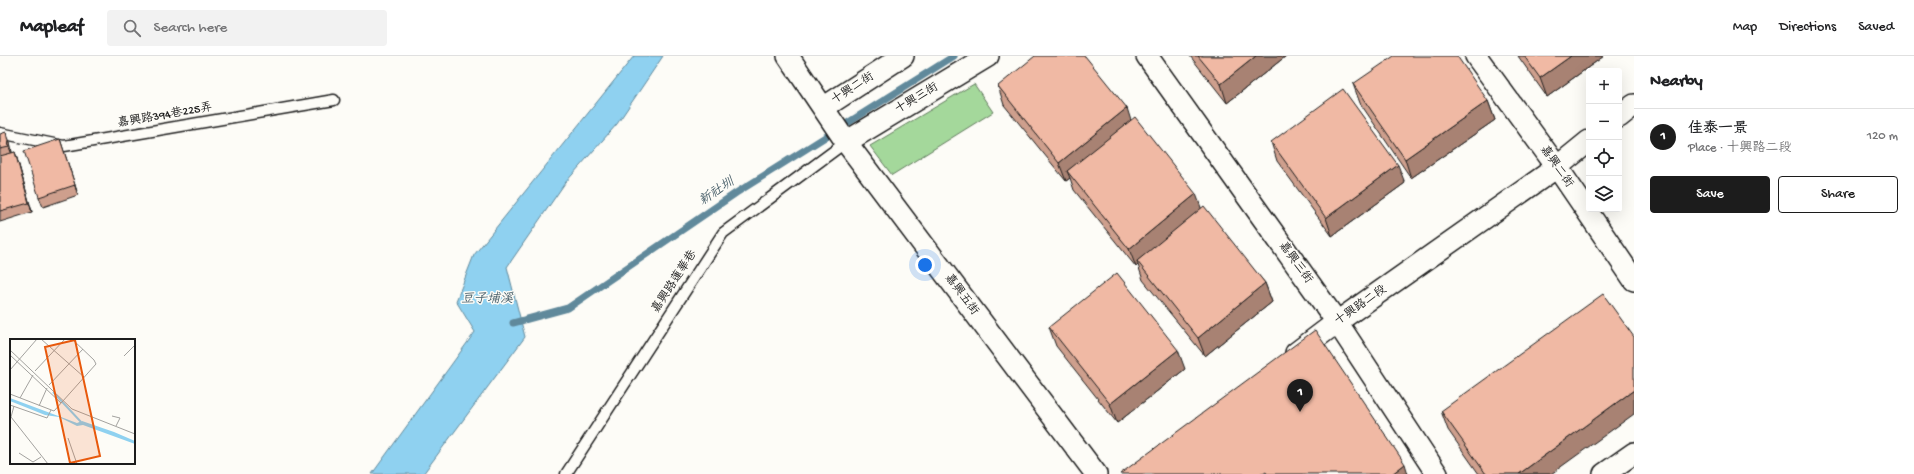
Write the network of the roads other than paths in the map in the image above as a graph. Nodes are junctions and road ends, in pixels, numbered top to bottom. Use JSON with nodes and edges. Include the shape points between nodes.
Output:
{"nodes":[{"id":1,"x":788,"y":56,"type":"edge"},
{"id":2,"x":903,"y":56,"type":"edge"},
{"id":3,"x":988,"y":56,"type":"edge"},
{"id":4,"x":1146,"y":56,"type":"edge"},
{"id":5,"x":1476,"y":56,"type":"edge"},
{"id":6,"x":334,"y":100,"type":"dead end"},
{"id":7,"x":1634,"y":105,"type":"edge"},
{"id":8,"x":825,"y":111,"type":"junction"},
{"id":9,"x":1622,"y":115,"type":"edge"},
{"id":10,"x":0,"y":133,"type":"edge"},
{"id":11,"x":845,"y":139,"type":"junction"},
{"id":12,"x":1586,"y":144,"type":"edge"},
{"id":13,"x":1557,"y":168,"type":"junction"},
{"id":14,"x":1634,"y":280,"type":"edge"},
{"id":15,"x":1338,"y":322,"type":"junction"},
{"id":16,"x":1281,"y":365,"type":"edge"},
{"id":17,"x":1634,"y":453,"type":"edge"},
{"id":18,"x":566,"y":474,"type":"edge"},
{"id":19,"x":1096,"y":474,"type":"edge"},
{"id":20,"x":1437,"y":474,"type":"edge"},
{"id":21,"x":1604,"y":474,"type":"edge"}],
"edges":[{"from":1,"to":8,"type":"street","name":"嘉興五街"},
{"from":2,"to":8,"type":"street","name":"十興二街"},
{"from":3,"to":11,"type":"street","name":"十興三街"},
{"from":4,"to":15,"type":"street","name":"嘉興三街"},
{"from":5,"to":13,"type":"street","name":"嘉興二街"},
{"from":6,"to":10,"type":"lane","name":"嘉興路394巷225弄","via":[[64,146]]},
{"from":7,"to":9,"type":"street"},
{"from":8,"to":11,"type":"street","name":"嘉興五街"},
{"from":11,"to":18,"type":"lane","name":"嘉興路蓮華巷","via":[[723,233]]},
{"from":11,"to":19,"type":"street","name":"嘉興五街"},
{"from":12,"to":13,"type":"street","name":"十興路二段"},
{"from":13,"to":14,"type":"street","name":"嘉興二街"},
{"from":13,"to":15,"type":"street","name":"十興路二段"},
{"from":15,"to":16,"type":"street","name":"十興路二段"},
{"from":15,"to":20,"type":"street","name":"嘉興三街"},
{"from":17,"to":21,"type":"street"}]}
